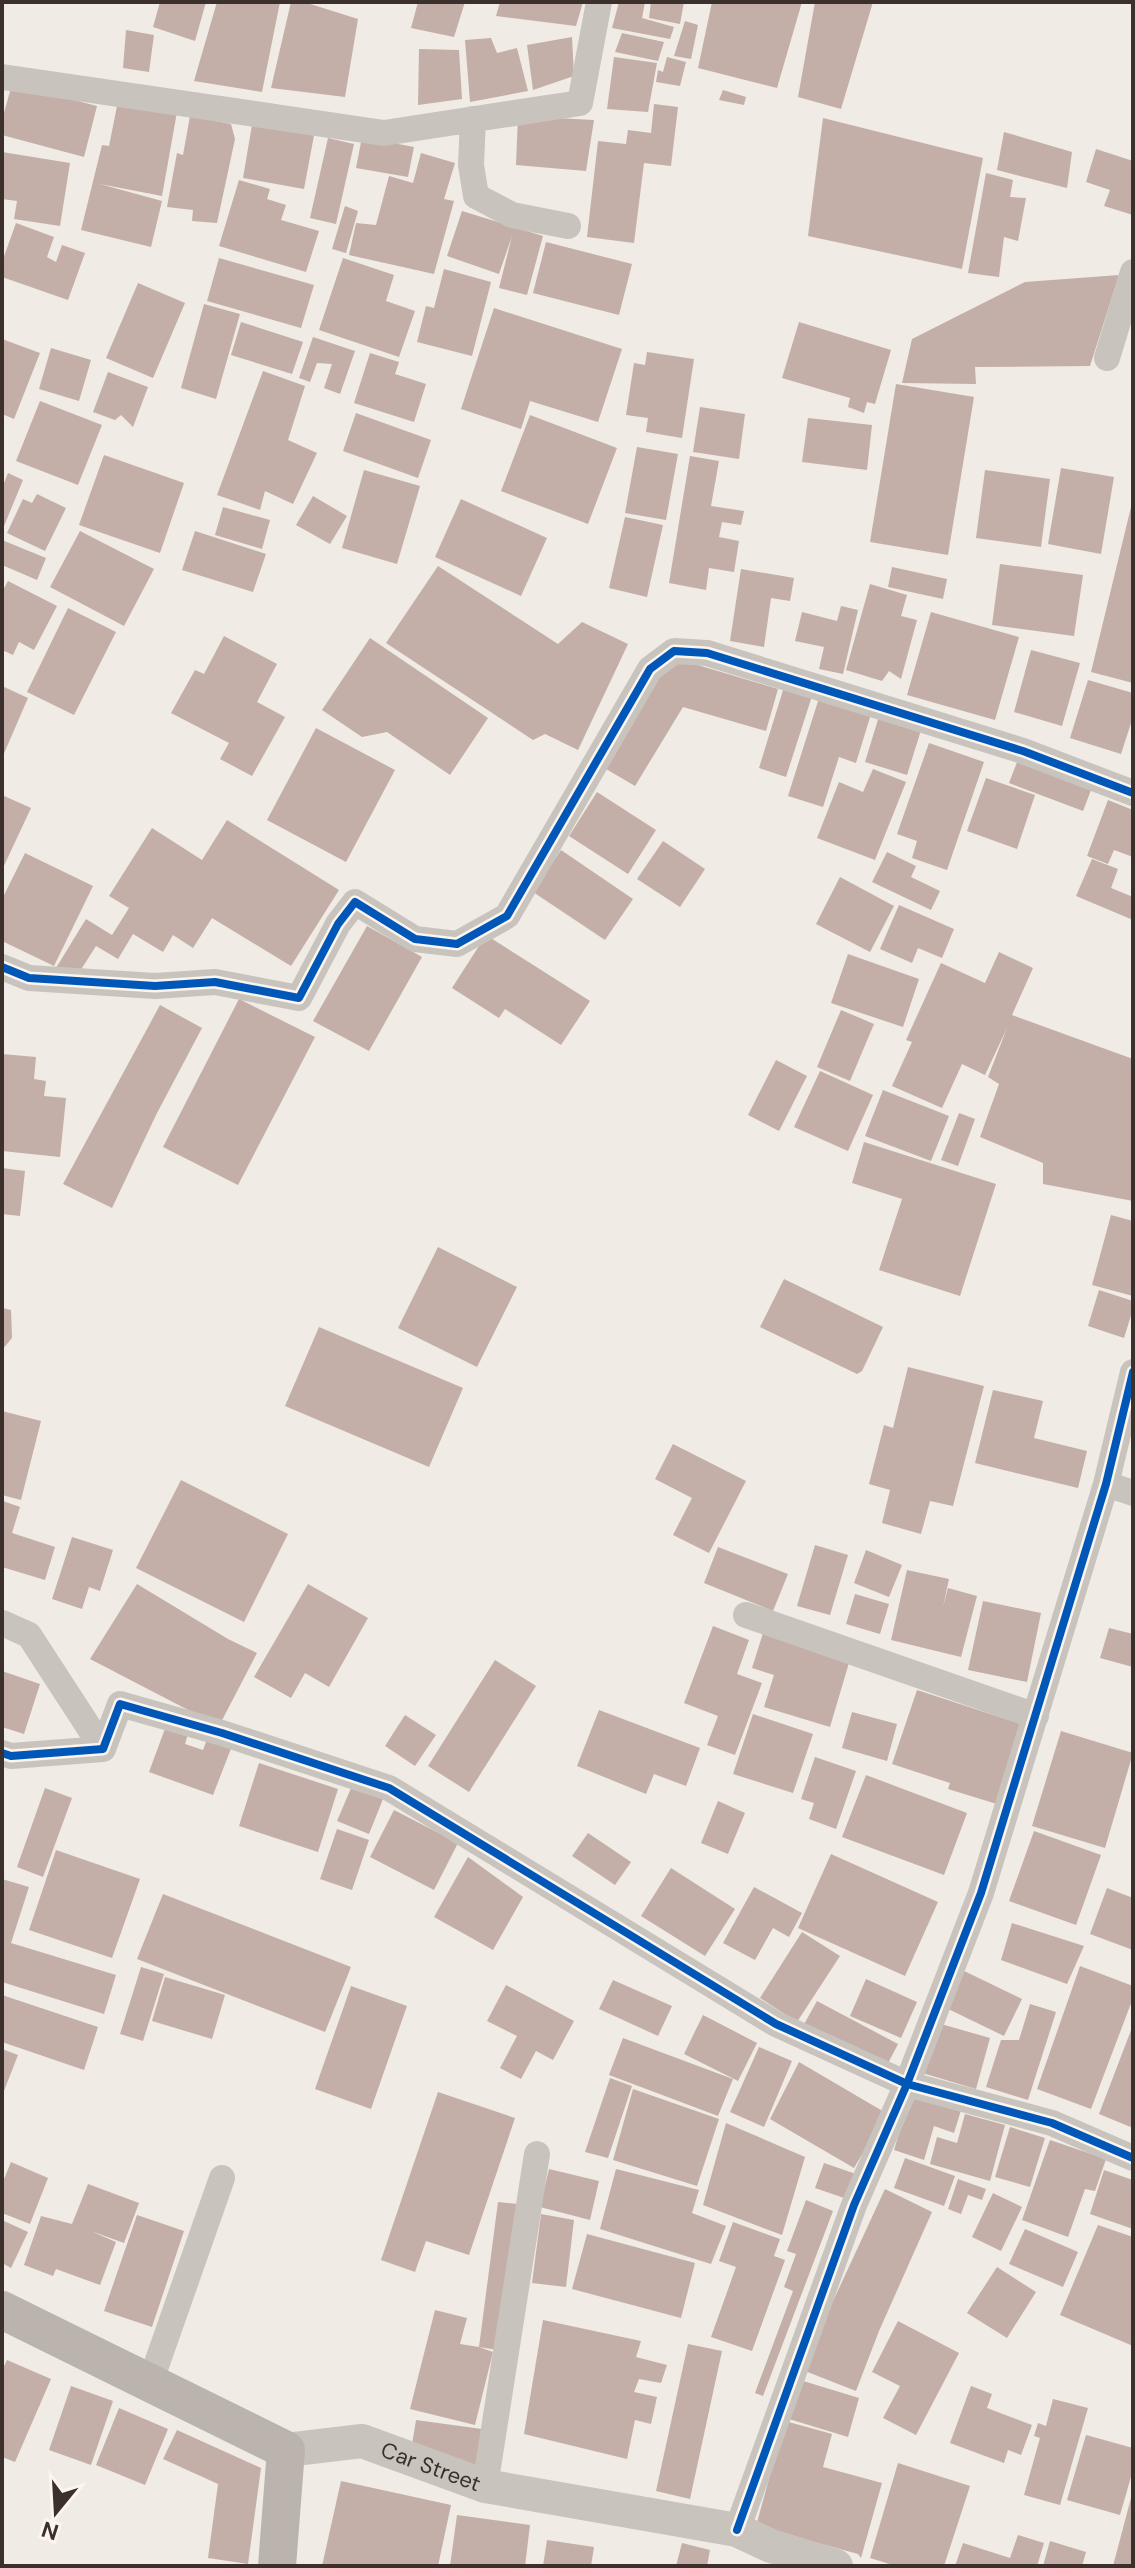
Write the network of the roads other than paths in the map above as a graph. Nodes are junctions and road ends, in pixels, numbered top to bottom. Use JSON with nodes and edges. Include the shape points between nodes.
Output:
{"nodes":[{"id":1,"x":599,"y":2,"type":"edge"},
{"id":2,"x":2,"y":77,"type":"edge"},
{"id":3,"x":473,"y":119,"type":"junction"},
{"id":4,"x":568,"y":226,"type":"dead end"},
{"id":5,"x":1133,"y":272,"type":"edge"},
{"id":6,"x":1107,"y":358,"type":"dead end"},
{"id":7,"x":1133,"y":793,"type":"edge"},
{"id":8,"x":2,"y":967,"type":"edge"},
{"id":9,"x":1133,"y":1372,"type":"edge"},
{"id":10,"x":1106,"y":1484,"type":"junction"},
{"id":11,"x":1133,"y":1493,"type":"edge"},
{"id":12,"x":746,"y":1615,"type":"dead end"},
{"id":13,"x":2,"y":1623,"type":"edge"},
{"id":14,"x":1036,"y":1716,"type":"junction"},
{"id":15,"x":103,"y":1749,"type":"junction"},
{"id":16,"x":2,"y":1753,"type":"edge"},
{"id":17,"x":907,"y":2084,"type":"junction"},
{"id":18,"x":537,"y":2154,"type":"dead end"},
{"id":19,"x":1133,"y":2158,"type":"edge"},
{"id":20,"x":222,"y":2178,"type":"dead end"},
{"id":21,"x":2,"y":2310,"type":"edge"},
{"id":22,"x":150,"y":2383,"type":"junction"},
{"id":23,"x":286,"y":2450,"type":"junction"},
{"id":24,"x":485,"y":2486,"type":"junction"},
{"id":25,"x":737,"y":2530,"type":"junction"},
{"id":26,"x":769,"y":2556,"type":"edge"},
{"id":27,"x":277,"y":2566,"type":"edge"},
{"id":28,"x":836,"y":2566,"type":"edge"}],
"edges":[{"from":1,"to":3,"type":"street","via":[[580,103]]},
{"from":2,"to":3,"type":"street","via":[[384,133]]},
{"from":3,"to":4,"type":"street","via":[[476,196],[512,215]]},
{"from":5,"to":6,"type":"street"},
{"from":7,"to":8,"type":"street","via":[[1023,751],[707,653],[674,651],[650,669],[507,916],[457,944],[415,939],[355,902],[299,998],[215,982],[155,986],[29,978]]},
{"from":9,"to":10,"type":"street"},
{"from":10,"to":11,"type":"street"},
{"from":10,"to":14,"type":"street"},
{"from":12,"to":14,"type":"street"},
{"from":13,"to":15,"type":"street","via":[[29,1635]]},
{"from":14,"to":17,"type":"street","via":[[981,1893]]},
{"from":15,"to":16,"type":"street"},
{"from":15,"to":17,"type":"street","via":[[120,1704],[389,1788],[776,2024]]},
{"from":17,"to":19,"type":"street","via":[[1052,2123]]},
{"from":17,"to":25,"type":"street","via":[[854,2205]]},
{"from":18,"to":24,"type":"street"},
{"from":20,"to":22,"type":"street"},
{"from":21,"to":22,"type":"main road"},
{"from":22,"to":23,"type":"main road"},
{"from":23,"to":24,"type":"street","name":"Car Street","via":[[362,2441]]},
{"from":23,"to":27,"type":"main road"},
{"from":24,"to":25,"type":"street","name":"Car Street"},
{"from":25,"to":26,"type":"street","name":"Car Street"},
{"from":26,"to":28,"type":"street","name":"Car Street"}]}
